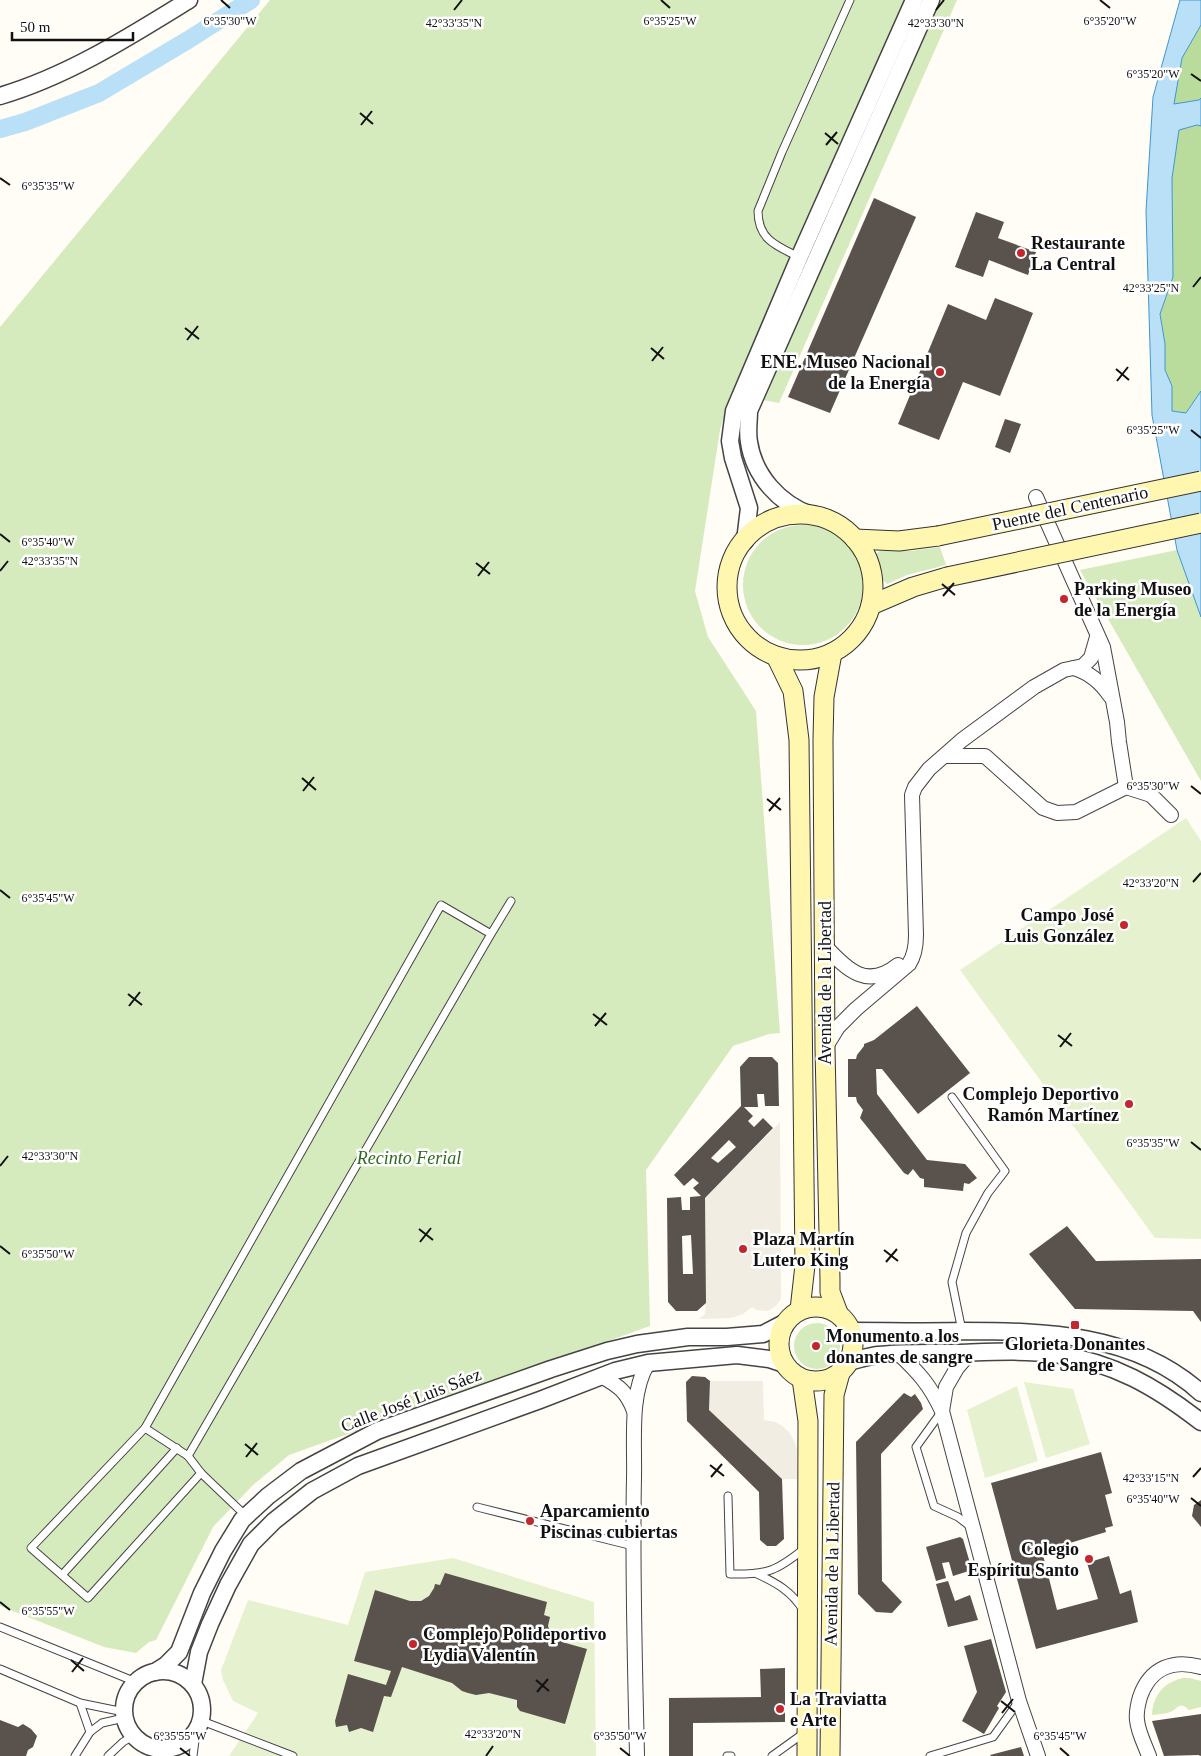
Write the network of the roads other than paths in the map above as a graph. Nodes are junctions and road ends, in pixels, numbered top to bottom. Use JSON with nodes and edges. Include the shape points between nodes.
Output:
{"nodes":[{"id":1,"x":189,"y":0,"type":"edge"},
{"id":2,"x":850,"y":0,"type":"edge"},
{"id":3,"x":914,"y":0,"type":"edge"},
{"id":4,"x":931,"y":0,"type":"edge"},
{"id":5,"x":0,"y":96,"type":"edge"},
{"id":6,"x":806,"y":261,"type":"junction"},
{"id":7,"x":1201,"y":481,"type":"edge"},
{"id":8,"x":1036,"y":497,"type":"dead end"},
{"id":9,"x":811,"y":515,"type":"junction"},
{"id":10,"x":1201,"y":523,"type":"edge"},
{"id":11,"x":855,"y":539,"type":"junction"},
{"id":12,"x":745,"y":541,"type":"junction"},
{"id":13,"x":871,"y":606,"type":"junction"},
{"id":14,"x":1097,"y":637,"type":"junction"},
{"id":15,"x":832,"y":653,"type":"junction"},
{"id":16,"x":776,"y":656,"type":"junction"},
{"id":17,"x":1074,"y":668,"type":"junction"},
{"id":18,"x":1112,"y":699,"type":"junction"},
{"id":19,"x":980,"y":727,"type":"junction"},
{"id":20,"x":981,"y":755,"type":"junction"},
{"id":21,"x":945,"y":756,"type":"junction"},
{"id":22,"x":1126,"y":787,"type":"junction"},
{"id":23,"x":1171,"y":815,"type":"dead end"},
{"id":24,"x":511,"y":901,"type":"dead end"},
{"id":25,"x":492,"y":934,"type":"junction"},
{"id":26,"x":916,"y":940,"type":"junction"},
{"id":27,"x":825,"y":946,"type":"junction"},
{"id":28,"x":825,"y":1048,"type":"junction"},
{"id":29,"x":952,"y":1097,"type":"dead end"},
{"id":30,"x":838,"y":1314,"type":"junction"},
{"id":31,"x":793,"y":1316,"type":"junction"},
{"id":32,"x":851,"y":1331,"type":"junction"},
{"id":33,"x":962,"y":1332,"type":"junction"},
{"id":34,"x":970,"y":1353,"type":"junction"},
{"id":35,"x":899,"y":1354,"type":"junction"},
{"id":36,"x":648,"y":1363,"type":"junction"},
{"id":37,"x":784,"y":1364,"type":"junction"},
{"id":38,"x":844,"y":1368,"type":"junction"},
{"id":39,"x":601,"y":1376,"type":"junction"},
{"id":40,"x":802,"y":1379,"type":"junction"},
{"id":41,"x":1201,"y":1393,"type":"edge"},
{"id":42,"x":942,"y":1411,"type":"junction"},
{"id":43,"x":635,"y":1414,"type":"junction"},
{"id":44,"x":1201,"y":1422,"type":"edge"},
{"id":45,"x":145,"y":1428,"type":"junction"},
{"id":46,"x":176,"y":1448,"type":"junction"},
{"id":47,"x":188,"y":1456,"type":"junction"},
{"id":48,"x":201,"y":1473,"type":"junction"},
{"id":49,"x":728,"y":1496,"type":"dead end"},
{"id":50,"x":477,"y":1507,"type":"dead end"},
{"id":51,"x":246,"y":1516,"type":"junction"},
{"id":52,"x":975,"y":1531,"type":"junction"},
{"id":53,"x":632,"y":1546,"type":"junction"},
{"id":54,"x":807,"y":1546,"type":"junction"},
{"id":55,"x":757,"y":1574,"type":"junction"},
{"id":56,"x":62,"y":1575,"type":"junction"},
{"id":57,"x":807,"y":1616,"type":"junction"},
{"id":58,"x":0,"y":1627,"type":"edge"},
{"id":59,"x":1201,"y":1667,"type":"edge"},
{"id":60,"x":0,"y":1669,"type":"edge"},
{"id":61,"x":155,"y":1672,"type":"junction"},
{"id":62,"x":136,"y":1682,"type":"junction"},
{"id":63,"x":193,"y":1684,"type":"junction"},
{"id":64,"x":1019,"y":1701,"type":"junction"},
{"id":65,"x":80,"y":1703,"type":"junction"},
{"id":66,"x":124,"y":1715,"type":"junction"},
{"id":67,"x":199,"y":1727,"type":"junction"},
{"id":68,"x":806,"y":1731,"type":"junction"},
{"id":69,"x":90,"y":1732,"type":"junction"},
{"id":70,"x":136,"y":1745,"type":"edge"},
{"id":71,"x":167,"y":1753,"type":"edge"},
{"id":72,"x":75,"y":1756,"type":"edge"},
{"id":73,"x":108,"y":1756,"type":"edge"},
{"id":74,"x":193,"y":1756,"type":"edge"},
{"id":75,"x":293,"y":1756,"type":"edge"},
{"id":76,"x":637,"y":1756,"type":"edge"},
{"id":77,"x":726,"y":1756,"type":"edge"},
{"id":78,"x":731,"y":1756,"type":"edge"},
{"id":79,"x":772,"y":1756,"type":"edge"},
{"id":80,"x":807,"y":1756,"type":"edge"},
{"id":81,"x":830,"y":1756,"type":"edge"},
{"id":82,"x":930,"y":1756,"type":"edge"},
{"id":83,"x":1038,"y":1756,"type":"edge"},
{"id":84,"x":1149,"y":1756,"type":"edge"}],
"edges":[{"from":1,"to":5,"type":"street","via":[[68,70]]},
{"from":2,"to":6,"type":"lane","via":[[758,212],[763,234],[771,242]]},
{"from":3,"to":6,"type":"street"},
{"from":4,"to":6,"type":"street"},
{"from":6,"to":9,"type":"street","via":[[749,411],[748,441],[765,481],[773,491],[789,506]]},
{"from":6,"to":12,"type":"street","via":[[734,411],[730,441],[749,508]]},
{"from":7,"to":11,"type":"main road","name":"Puente del Centenario","bridge":true,"via":[[938,536],[899,541]]},
{"from":8,"to":14,"type":"street"},
{"from":9,"to":11,"type":"main road","via":[[840,526]]},
{"from":9,"to":12,"type":"main road","via":[[776,519],[754,531]]},
{"from":10,"to":13,"type":"main road","bridge":true,"via":[[947,577],[913,587]]},
{"from":11,"to":13,"type":"main road","via":[[871,568]]},
{"from":12,"to":16,"type":"main road","via":[[730,570],[728,595],[732,612],[750,640]]},
{"from":13,"to":15,"type":"main road","via":[[858,632]]},
{"from":14,"to":17,"type":"street","via":[[1091,658],[1083,666]]},
{"from":14,"to":18,"type":"street","via":[[1103,647]]},
{"from":15,"to":16,"type":"main road","via":[[806,660]]},
{"from":15,"to":27,"type":"main road","name":"Avenida de la Libertad","via":[[824,697]]},
{"from":16,"to":31,"type":"main road","name":"Avenida de la Libertad","via":[[793,691],[799,740],[805,1265]]},
{"from":17,"to":18,"type":"street","via":[[1086,671],[1096,679]]},
{"from":17,"to":19,"type":"street","via":[[1034,687]]},
{"from":18,"to":22,"type":"street"},
{"from":19,"to":20,"type":"street"},
{"from":19,"to":21,"type":"street"},
{"from":20,"to":21,"type":"street"},
{"from":20,"to":22,"type":"street","via":[[992,761],[1043,808],[1057,813],[1076,812]]},
{"from":21,"to":26,"type":"street","via":[[919,781],[912,795]]},
{"from":22,"to":23,"type":"street","via":[[1151,795]]},
{"from":24,"to":25,"type":"lane"},
{"from":25,"to":45,"type":"lane","via":[[441,904]]},
{"from":25,"to":47,"type":"lane"},
{"from":26,"to":27,"type":"street","via":[[897,966],[875,977],[855,973]]},
{"from":26,"to":28,"type":"street","via":[[916,949],[909,964],[838,1027]]},
{"from":27,"to":28,"type":"main road","name":"Avenida de la Libertad"},
{"from":28,"to":30,"type":"main road","name":"Avenida de la Libertad","via":[[830,1292]]},
{"from":29,"to":33,"type":"lane","via":[[1005,1170],[966,1232],[952,1282]]},
{"from":30,"to":31,"type":"main road","via":[[819,1307]]},
{"from":30,"to":32,"type":"main road"},
{"from":31,"to":37,"type":"main road","via":[[780,1332],[778,1343]]},
{"from":31,"to":51,"type":"street","name":"Calle José Luis Sáez","via":[[763,1334],[674,1339],[607,1351],[377,1431],[301,1471]]},
{"from":32,"to":33,"type":"street"},
{"from":32,"to":38,"type":"main road","via":[[853,1347]]},
{"from":33,"to":41,"type":"street","via":[[984,1330],[1072,1336],[1121,1347],[1154,1360]]},
{"from":34,"to":35,"type":"street"},
{"from":34,"to":42,"type":"street","via":[[946,1387]]},
{"from":34,"to":44,"type":"street","via":[[1054,1354],[1085,1359],[1134,1376]]},
{"from":35,"to":38,"type":"street","via":[[877,1355]]},
{"from":35,"to":42,"type":"street","via":[[924,1378]]},
{"from":36,"to":37,"type":"street","via":[[737,1355]]},
{"from":36,"to":39,"type":"street"},
{"from":36,"to":43,"type":"street","via":[[641,1374]]},
{"from":37,"to":40,"type":"main road"},
{"from":38,"to":40,"type":"main road","via":[[828,1379],[815,1382]]},
{"from":38,"to":81,"type":"main road","name":"Avenida de la Libertad","via":[[834,1395]]},
{"from":39,"to":43,"type":"street","via":[[618,1385],[630,1400]]},
{"from":39,"to":63,"type":"street","via":[[358,1466],[312,1490],[251,1544],[207,1632],[199,1652]]},
{"from":40,"to":54,"type":"main road","name":"Avenida de la Libertad","via":[[808,1421]]},
{"from":42,"to":52,"type":"street"},
{"from":42,"to":52,"type":"lane","via":[[916,1447],[934,1506],[958,1517]]},
{"from":43,"to":53,"type":"street"},
{"from":45,"to":46,"type":"lane"},
{"from":45,"to":56,"type":"lane","via":[[31,1548]]},
{"from":46,"to":47,"type":"lane"},
{"from":46,"to":56,"type":"lane"},
{"from":47,"to":48,"type":"lane"},
{"from":48,"to":51,"type":"lane"},
{"from":48,"to":56,"type":"lane","via":[[88,1598]]},
{"from":49,"to":55,"type":"lane","via":[[730,1574]]},
{"from":50,"to":53,"type":"lane"},
{"from":51,"to":61,"type":"street","name":"Calle José Luis Sáez","via":[[206,1585],[179,1652]]},
{"from":52,"to":64,"type":"street"},
{"from":53,"to":76,"type":"street"},
{"from":54,"to":55,"type":"lane","via":[[784,1565]]},
{"from":54,"to":57,"type":"main road","name":"Avenida de la Libertad"},
{"from":55,"to":57,"type":"lane","via":[[789,1592]]},
{"from":57,"to":68,"type":"main road","name":"Avenida de la Libertad"},
{"from":58,"to":62,"type":"lane"},
{"from":59,"to":84,"type":"street","via":[[1183,1663],[1167,1666],[1156,1672],[1144,1686],[1137,1720]]},
{"from":60,"to":65,"type":"lane"},
{"from":61,"to":62,"type":"street"},
{"from":61,"to":63,"type":"street","via":[[176,1673]]},
{"from":62,"to":66,"type":"street","via":[[127,1696]]},
{"from":63,"to":67,"type":"street","via":[[203,1708]]},
{"from":64,"to":82,"type":"lane","via":[[994,1737]]},
{"from":64,"to":83,"type":"street"},
{"from":65,"to":66,"type":"lane"},
{"from":65,"to":69,"type":"lane"},
{"from":66,"to":69,"type":"lane","via":[[102,1722]]},
{"from":66,"to":70,"type":"street"},
{"from":67,"to":71,"type":"street","via":[[184,1744]]},
{"from":67,"to":74,"type":"lane"},
{"from":67,"to":75,"type":"lane"},
{"from":68,"to":79,"type":"lane"},
{"from":68,"to":80,"type":"main road","name":"Avenida de la Libertad"},
{"from":69,"to":72,"type":"lane"},
{"from":70,"to":71,"type":"street"},
{"from":70,"to":73,"type":"lane","via":[[122,1742]]},
{"from":77,"to":78,"type":"lane"}]}
